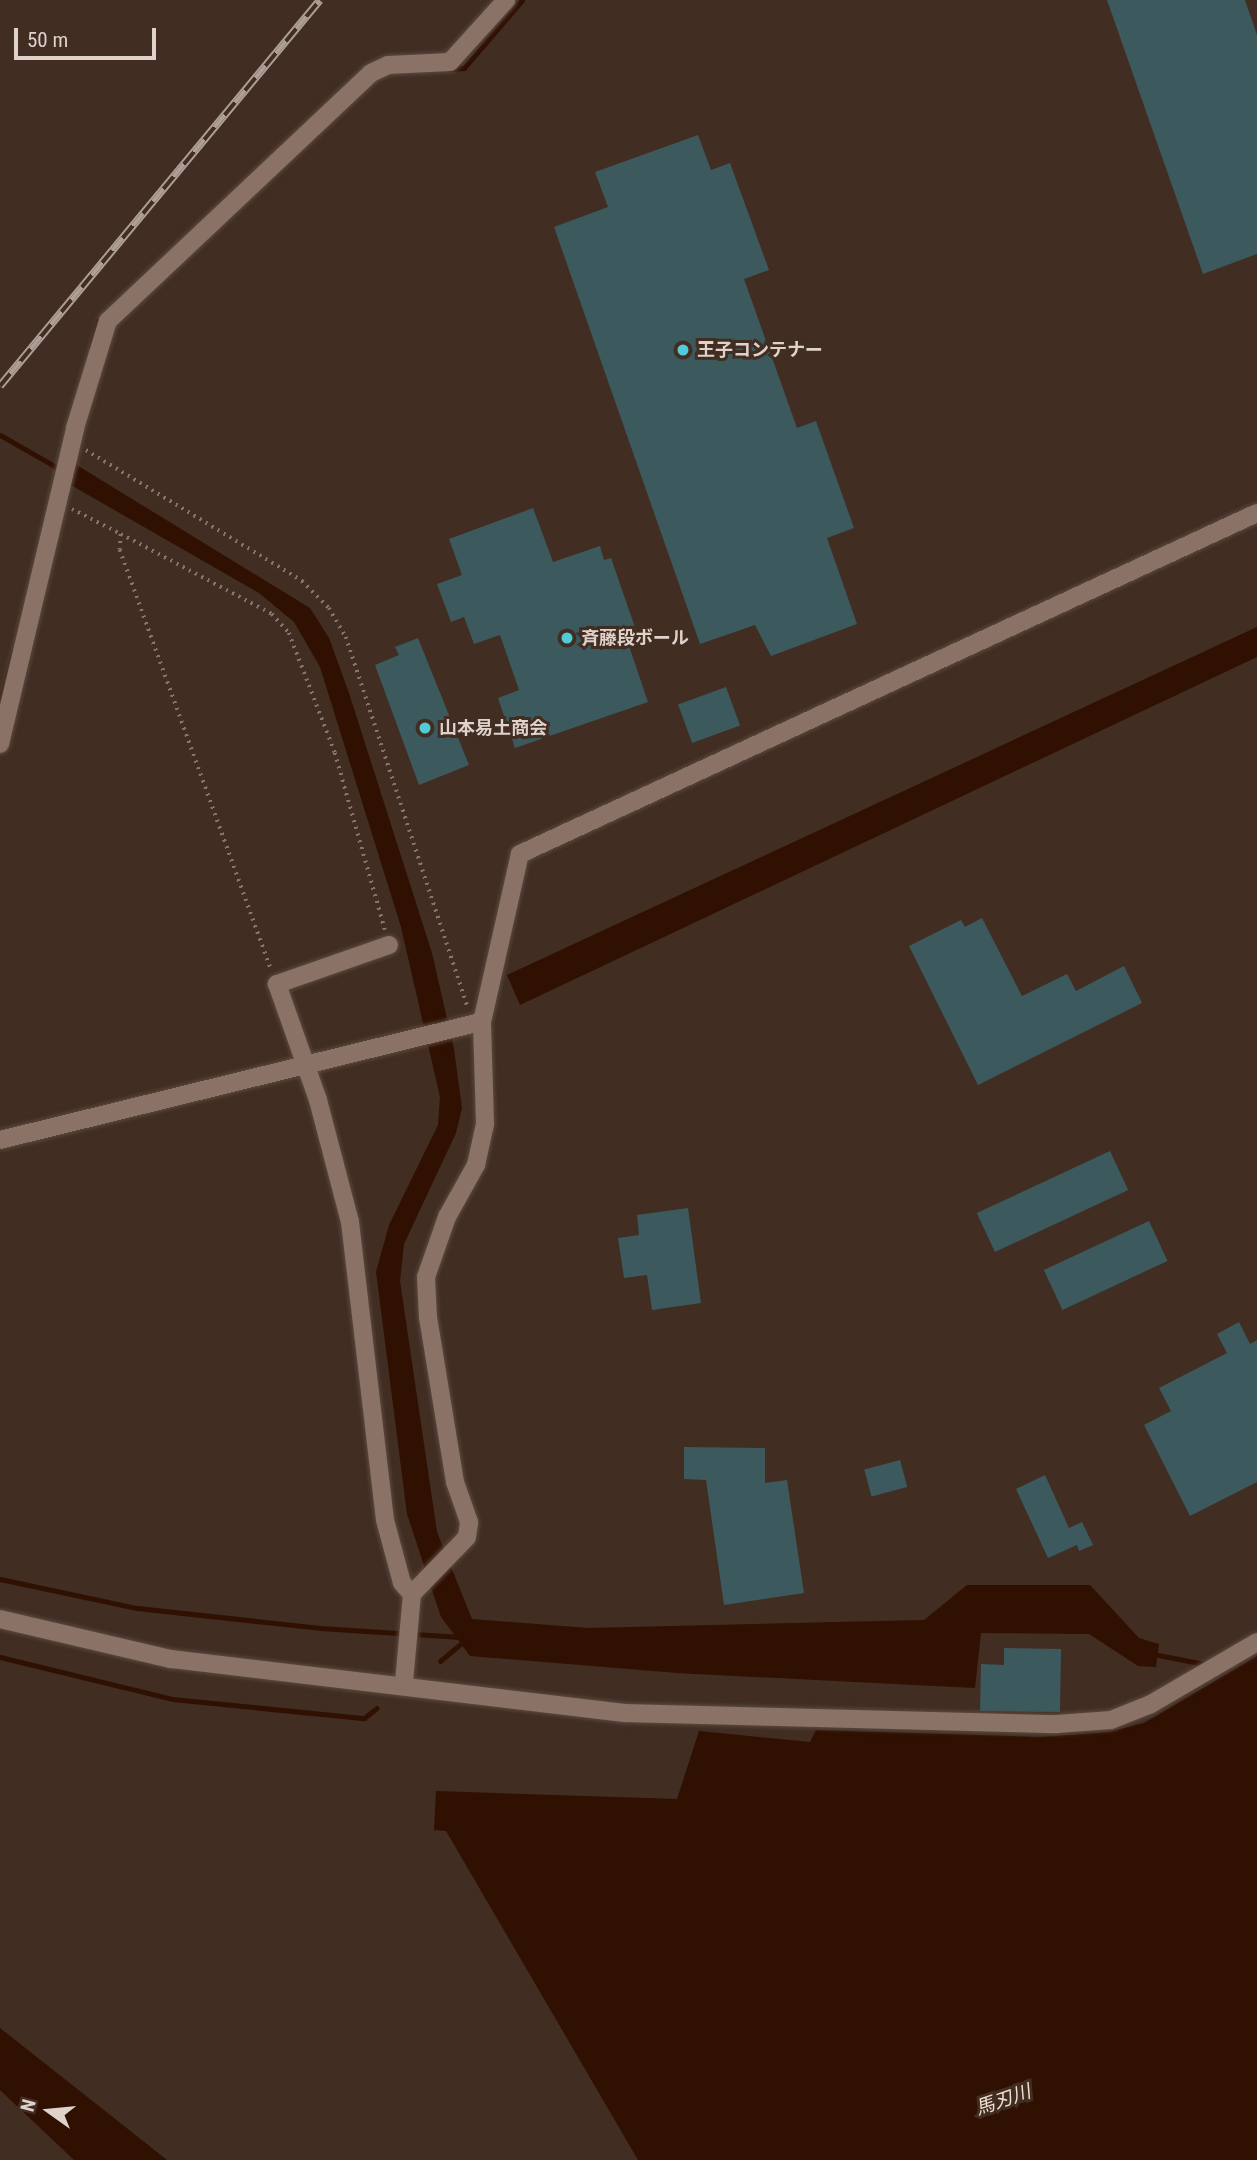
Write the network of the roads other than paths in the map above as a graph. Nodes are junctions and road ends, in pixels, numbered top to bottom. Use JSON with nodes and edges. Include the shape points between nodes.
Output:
{"nodes":[{"id":1,"x":506,"y":0,"type":"edge"},
{"id":2,"x":1257,"y":513,"type":"edge"},
{"id":3,"x":0,"y":744,"type":"edge"},
{"id":4,"x":389,"y":945,"type":"road end"},
{"id":5,"x":470,"y":1023,"type":"junction"},
{"id":6,"x":303,"y":1062,"type":"junction"},
{"id":7,"x":0,"y":1140,"type":"edge"},
{"id":8,"x":417,"y":1588,"type":"junction"},
{"id":9,"x":0,"y":1619,"type":"edge"},
{"id":10,"x":1257,"y":1642,"type":"edge"},
{"id":11,"x":404,"y":1682,"type":"junction"}],
"edges":[{"from":1,"to":3,"type":"street","via":[[450,62],[388,65],[371,73],[124,304],[102,332]]},
{"from":2,"to":5,"type":"street","via":[[520,854],[490,969]]},
{"from":4,"to":6,"type":"street","via":[[277,984]]},
{"from":5,"to":6,"type":"street"},
{"from":5,"to":8,"type":"street","via":[[485,1124],[476,1165],[447,1217],[426,1277],[455,1482],[469,1522],[460,1548]]},
{"from":6,"to":7,"type":"street"},
{"from":6,"to":8,"type":"street","via":[[350,1222],[386,1521],[402,1583]]},
{"from":8,"to":11,"type":"street","via":[[409,1613]]},
{"from":9,"to":11,"type":"street","via":[[171,1659]]},
{"from":10,"to":11,"type":"street","via":[[1151,1704],[1111,1720],[1057,1724],[624,1713]]}]}
